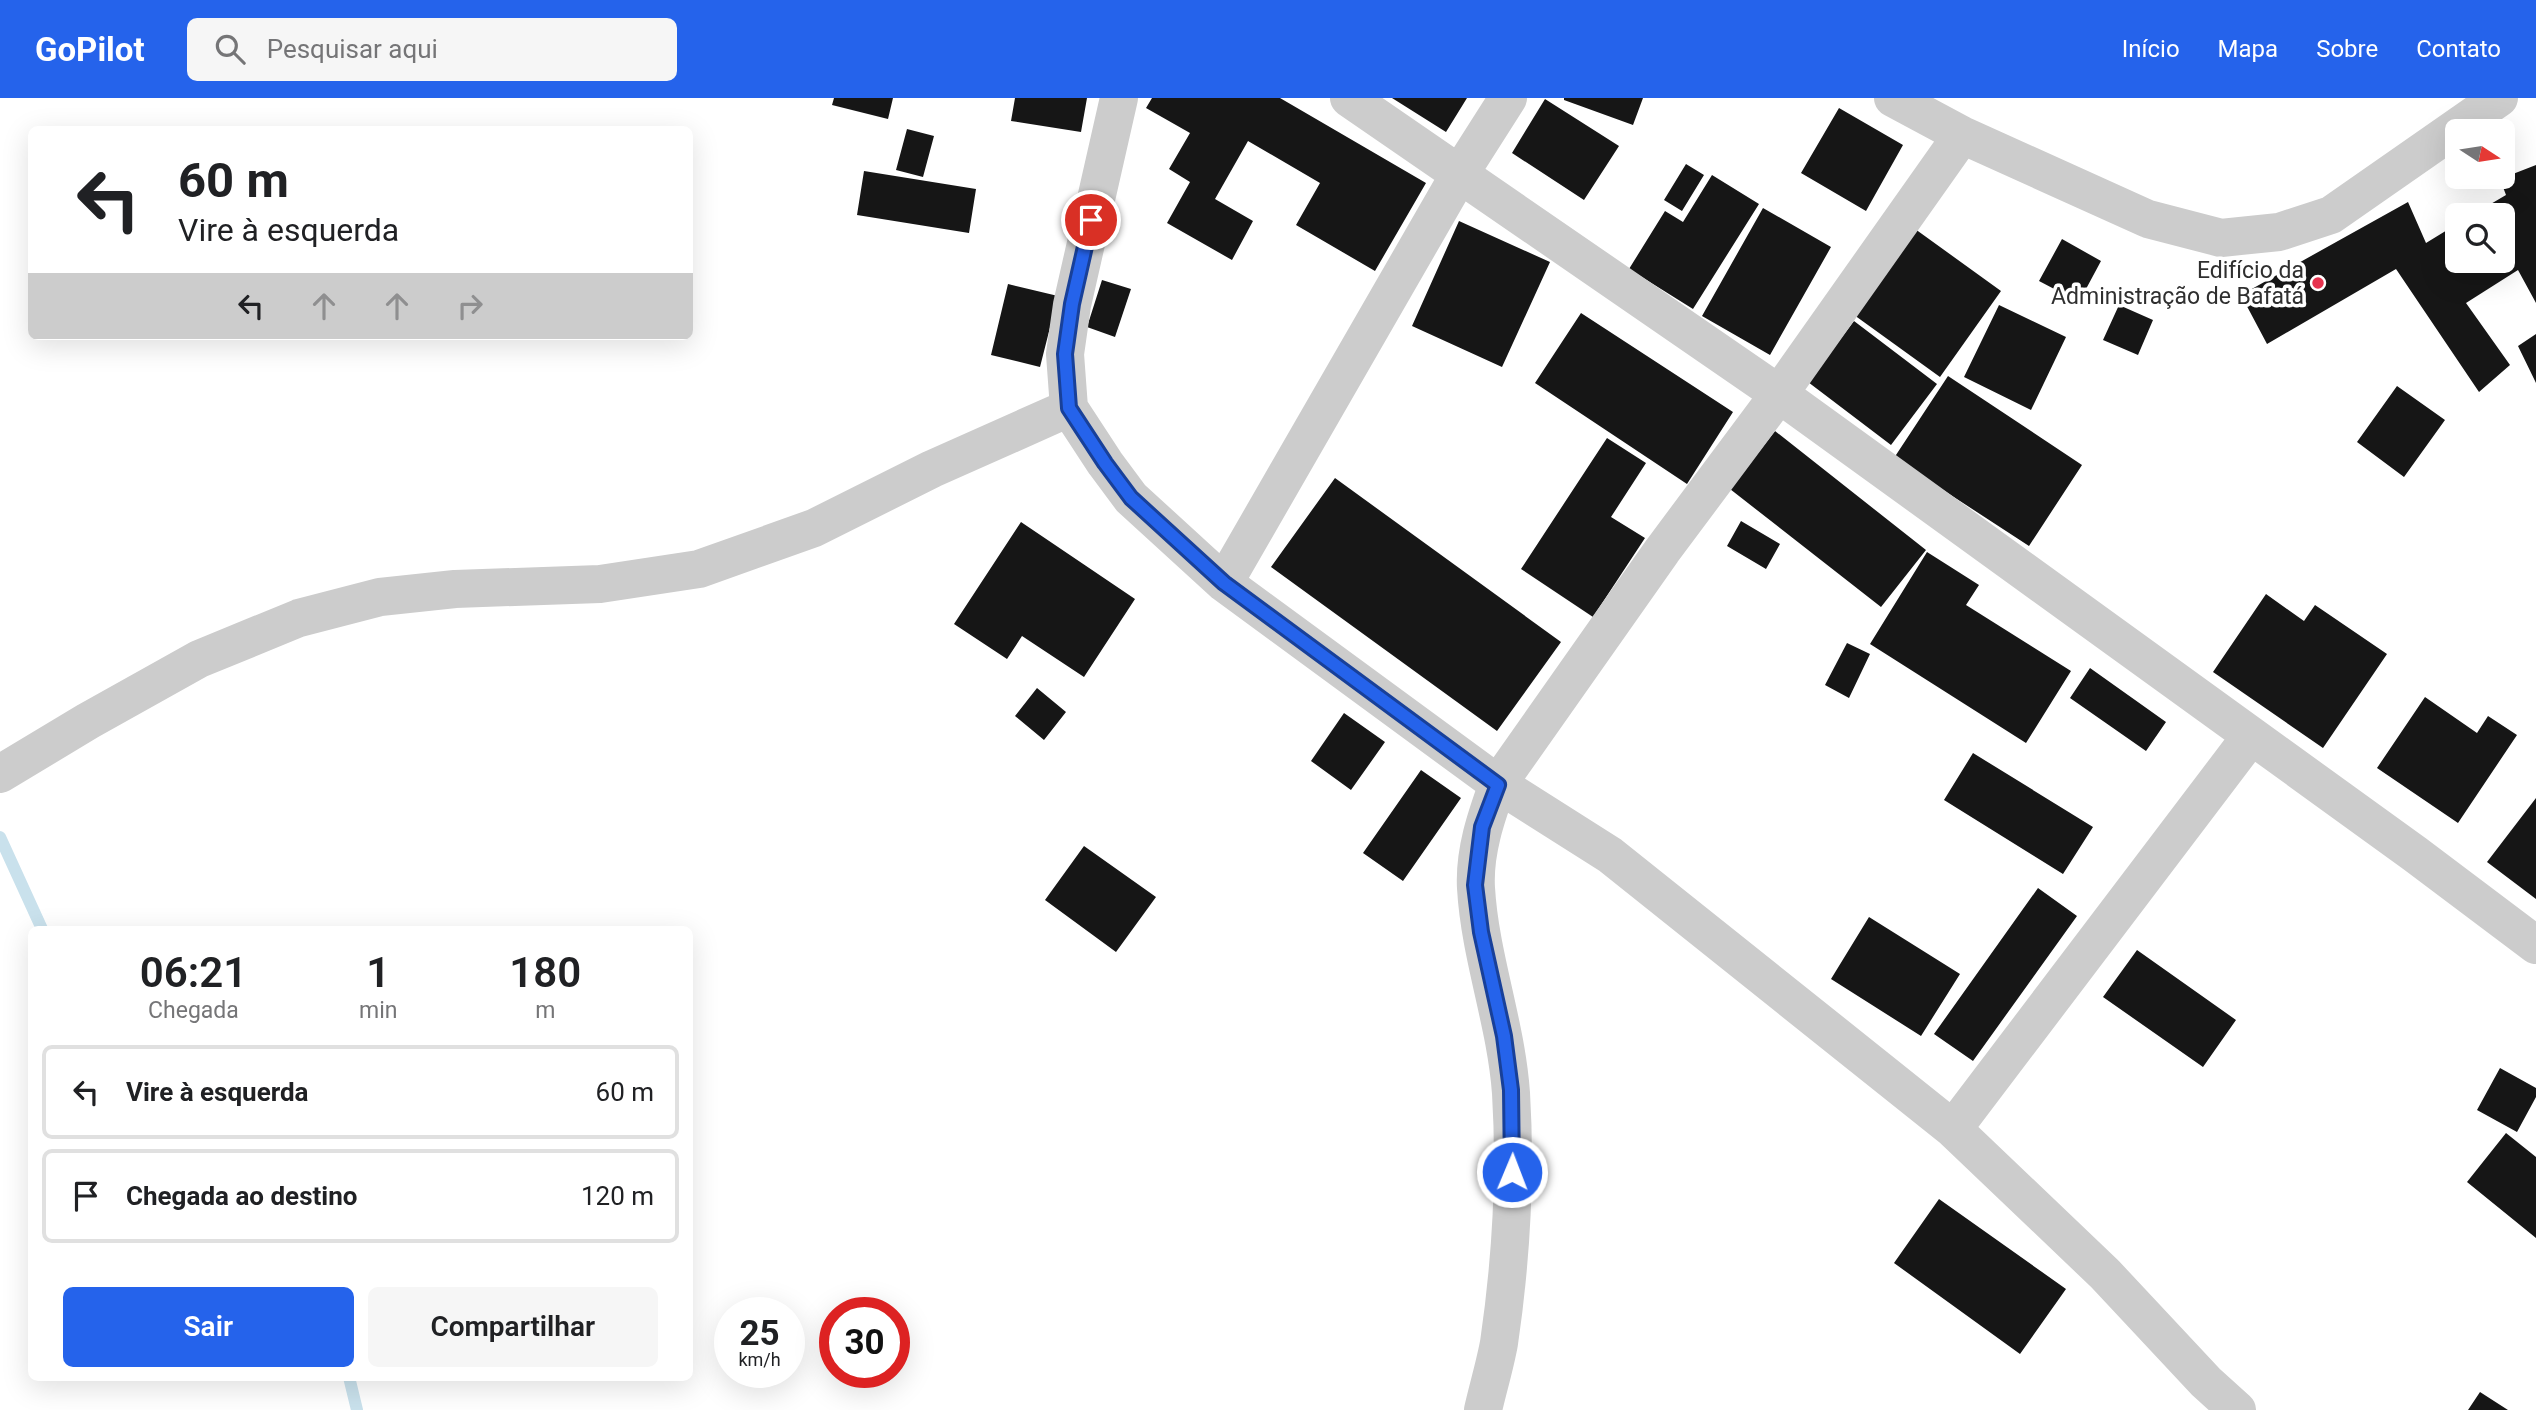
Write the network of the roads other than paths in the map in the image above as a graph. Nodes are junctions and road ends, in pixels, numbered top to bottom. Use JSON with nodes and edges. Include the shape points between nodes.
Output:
{"nodes":[{"id":1,"x":1119,"y":98,"type":"edge"},
{"id":2,"x":1349,"y":98,"type":"edge"},
{"id":3,"x":1508,"y":98,"type":"edge"},
{"id":4,"x":1893,"y":98,"type":"edge"},
{"id":5,"x":2499,"y":98,"type":"edge"},
{"id":6,"x":1962,"y":135,"type":"junction"},
{"id":7,"x":1459,"y":175,"type":"junction"},
{"id":8,"x":1779,"y":394,"type":"junction"},
{"id":9,"x":1069,"y":408,"type":"junction"},
{"id":10,"x":1224,"y":583,"type":"junction"},
{"id":11,"x":2251,"y":736,"type":"junction"},
{"id":12,"x":0,"y":774,"type":"edge"},
{"id":13,"x":1498,"y":785,"type":"junction"},
{"id":14,"x":2536,"y":945,"type":"edge"},
{"id":15,"x":1953,"y":1129,"type":"junction"},
{"id":16,"x":1483,"y":1410,"type":"edge"},
{"id":17,"x":2237,"y":1410,"type":"edge"}],
"edges":[{"from":1,"to":9,"type":"street","via":[[1072,304],[1065,354]]},
{"from":2,"to":7,"type":"street"},
{"from":3,"to":7,"type":"street"},
{"from":4,"to":6,"type":"street"},
{"from":5,"to":6,"type":"street","via":[[2331,215],[2279,232],[2221,238],[2148,219]]},
{"from":6,"to":8,"type":"street"},
{"from":7,"to":8,"type":"street"},
{"from":7,"to":10,"type":"street"},
{"from":8,"to":11,"type":"street"},
{"from":8,"to":13,"type":"street"},
{"from":9,"to":10,"type":"street","via":[[1131,498]]},
{"from":9,"to":12,"type":"street","via":[[814,527],[699,569],[600,584],[455,589],[380,597],[299,618],[200,659]]},
{"from":10,"to":13,"type":"street"},
{"from":11,"to":14,"type":"street"},
{"from":11,"to":15,"type":"street"},
{"from":13,"to":15,"type":"street","via":[[1610,855]]},
{"from":13,"to":16,"type":"street","via":[[1482,827],[1475,885],[1504,1036],[1513,1150],[1499,1344]]},
{"from":15,"to":17,"type":"street","via":[[2105,1274]]}]}
